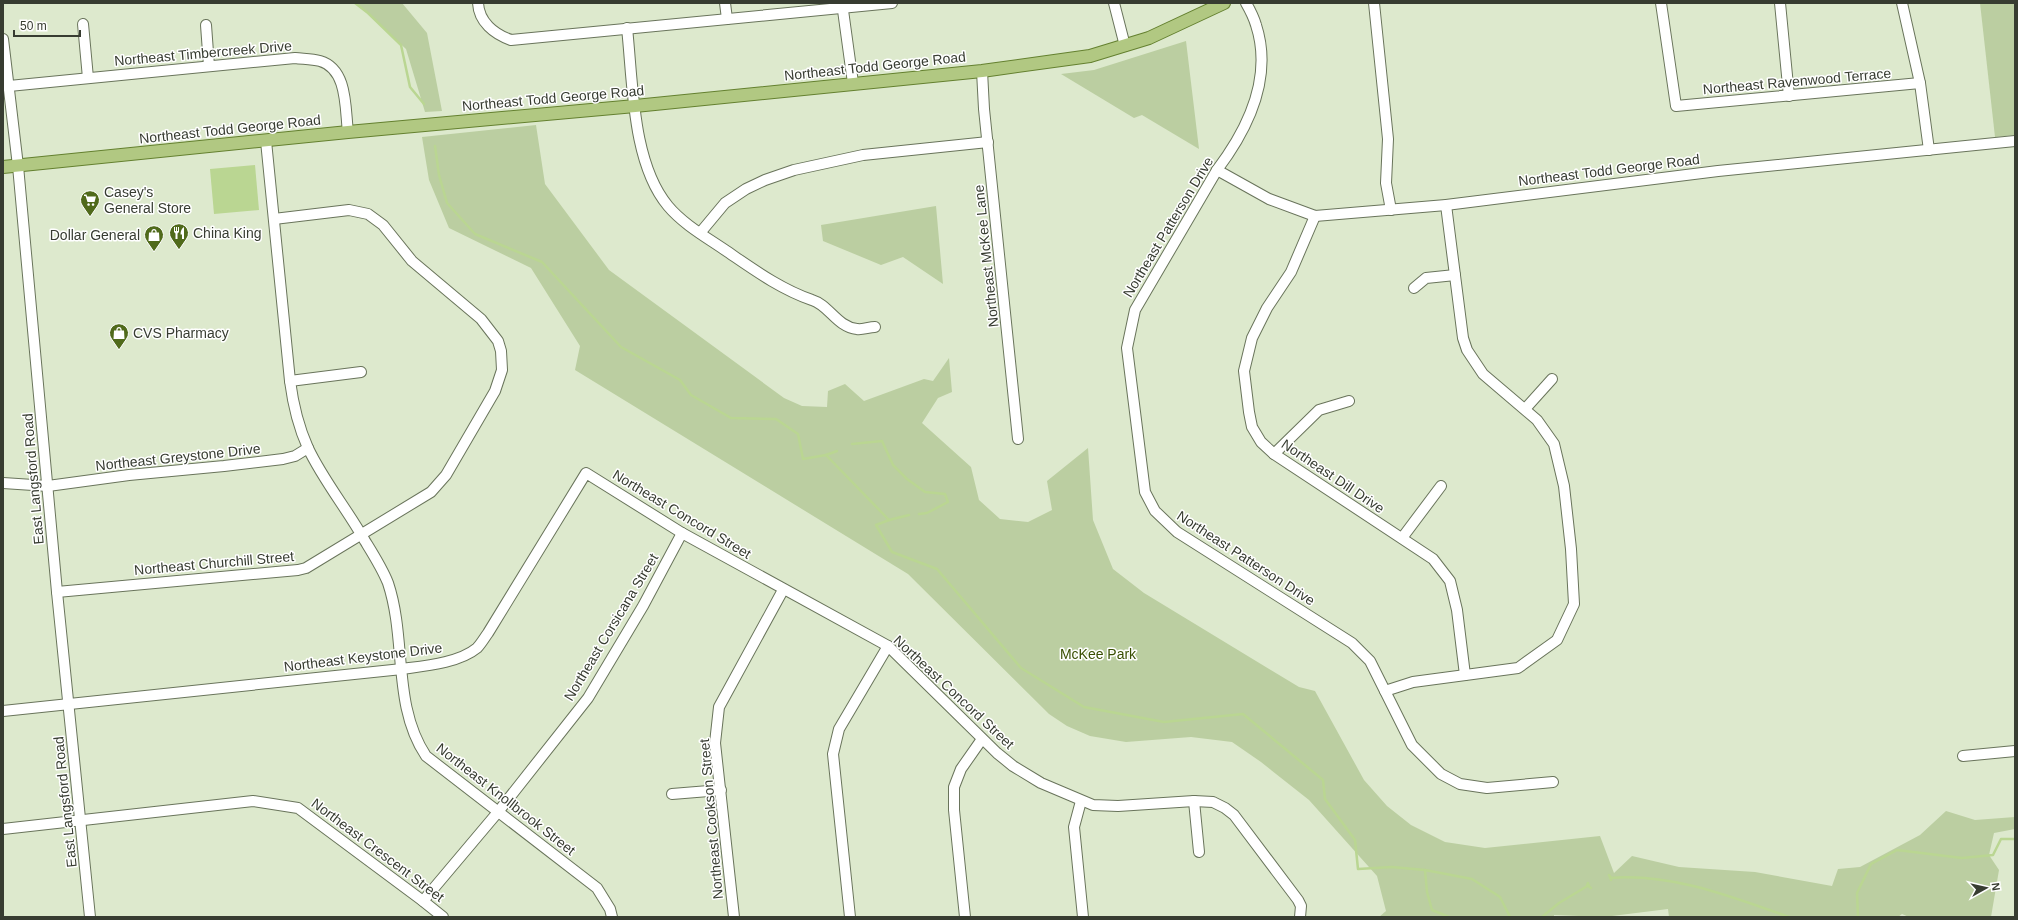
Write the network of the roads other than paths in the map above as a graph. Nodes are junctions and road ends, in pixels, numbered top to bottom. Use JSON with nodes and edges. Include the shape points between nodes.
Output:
{"nodes":[{"id":1,"x":478,"y":3,"type":"edge"},
{"id":2,"x":725,"y":3,"type":"edge"},
{"id":3,"x":892,"y":3,"type":"edge"},
{"id":4,"x":1114,"y":3,"type":"edge"},
{"id":5,"x":1224,"y":3,"type":"edge"},
{"id":6,"x":1246,"y":3,"type":"edge"},
{"id":7,"x":1374,"y":3,"type":"edge"},
{"id":8,"x":1661,"y":3,"type":"edge"},
{"id":9,"x":1780,"y":3,"type":"edge"},
{"id":10,"x":1902,"y":3,"type":"edge"},
{"id":11,"x":842,"y":6,"type":"edge"},
{"id":12,"x":727,"y":19,"type":"junction"},
{"id":13,"x":83,"y":24,"type":"dead end"},
{"id":14,"x":206,"y":25,"type":"dead end"},
{"id":15,"x":627,"y":28,"type":"junction"},
{"id":16,"x":3,"y":39,"type":"edge"},
{"id":17,"x":1125,"y":46,"type":"junction"},
{"id":18,"x":209,"y":66,"type":"junction"},
{"id":19,"x":982,"y":71,"type":"junction"},
{"id":20,"x":88,"y":78,"type":"junction"},
{"id":21,"x":853,"y":83,"type":"junction"},
{"id":22,"x":1920,"y":83,"type":"junction"},
{"id":23,"x":9,"y":86,"type":"junction"},
{"id":24,"x":1789,"y":96,"type":"junction"},
{"id":25,"x":635,"y":106,"type":"junction"},
{"id":26,"x":348,"y":132,"type":"junction"},
{"id":27,"x":266,"y":141,"type":"junction"},
{"id":28,"x":2015,"y":141,"type":"edge"},
{"id":29,"x":988,"y":142,"type":"junction"},
{"id":30,"x":1929,"y":150,"type":"junction"},
{"id":31,"x":18,"y":166,"type":"junction"},
{"id":32,"x":3,"y":167,"type":"edge"},
{"id":33,"x":1217,"y":170,"type":"junction"},
{"id":34,"x":1446,"y":205,"type":"junction"},
{"id":35,"x":1391,"y":210,"type":"junction"},
{"id":36,"x":1315,"y":216,"type":"junction"},
{"id":37,"x":274,"y":218,"type":"junction"},
{"id":38,"x":700,"y":233,"type":"junction"},
{"id":39,"x":1455,"y":275,"type":"junction"},
{"id":40,"x":1414,"y":288,"type":"dead end"},
{"id":41,"x":875,"y":327,"type":"dead end"},
{"id":42,"x":361,"y":372,"type":"dead end"},
{"id":43,"x":1552,"y":379,"type":"dead end"},
{"id":44,"x":290,"y":381,"type":"junction"},
{"id":45,"x":1349,"y":401,"type":"dead end"},
{"id":46,"x":1525,"y":409,"type":"junction"},
{"id":47,"x":1018,"y":439,"type":"dead end"},
{"id":48,"x":308,"y":448,"type":"junction"},
{"id":49,"x":1274,"y":454,"type":"junction"},
{"id":50,"x":586,"y":473,"type":"joint"},
{"id":51,"x":3,"y":482,"type":"edge"},
{"id":52,"x":48,"y":486,"type":"junction"},
{"id":53,"x":1441,"y":486,"type":"dead end"},
{"id":54,"x":682,"y":533,"type":"junction"},
{"id":55,"x":361,"y":534,"type":"junction"},
{"id":56,"x":1402,"y":538,"type":"junction"},
{"id":57,"x":783,"y":590,"type":"junction"},
{"id":58,"x":58,"y":592,"type":"junction"},
{"id":59,"x":888,"y":646,"type":"junction"},
{"id":60,"x":402,"y":669,"type":"junction"},
{"id":61,"x":1465,"y":675,"type":"junction"},
{"id":62,"x":1385,"y":691,"type":"junction"},
{"id":63,"x":69,"y":704,"type":"junction"},
{"id":64,"x":3,"y":711,"type":"edge"},
{"id":65,"x":982,"y":739,"type":"junction"},
{"id":66,"x":2015,"y":751,"type":"edge"},
{"id":67,"x":1963,"y":756,"type":"dead end"},
{"id":68,"x":1553,"y":782,"type":"dead end"},
{"id":69,"x":721,"y":790,"type":"junction"},
{"id":70,"x":672,"y":794,"type":"dead end"},
{"id":71,"x":1081,"y":800,"type":"junction"},
{"id":72,"x":1194,"y":801,"type":"junction"},
{"id":73,"x":498,"y":812,"type":"junction"},
{"id":74,"x":81,"y":821,"type":"junction"},
{"id":75,"x":3,"y":830,"type":"edge"},
{"id":76,"x":1199,"y":852,"type":"dead end"},
{"id":77,"x":423,"y":900,"type":"junction"},
{"id":78,"x":90,"y":917,"type":"edge"},
{"id":79,"x":443,"y":917,"type":"edge"},
{"id":80,"x":612,"y":917,"type":"edge"},
{"id":81,"x":734,"y":917,"type":"edge"},
{"id":82,"x":850,"y":917,"type":"edge"},
{"id":83,"x":965,"y":917,"type":"edge"},
{"id":84,"x":1083,"y":917,"type":"edge"},
{"id":85,"x":1300,"y":917,"type":"edge"}],
"edges":[{"from":1,"to":15,"type":"street","via":[[482,19],[492,31],[511,40]]},
{"from":2,"to":12,"type":"street"},
{"from":3,"to":11,"type":"street"},
{"from":4,"to":17,"type":"street"},
{"from":5,"to":17,"type":"main road","name":"Northeast Todd George Road","via":[[1149,38]]},
{"from":6,"to":33,"type":"street","name":"Northeast Patterson Drive","via":[[1257,26],[1261,53],[1261,82],[1252,112],[1228,156]]},
{"from":7,"to":35,"type":"street","via":[[1388,139],[1386,183]]},
{"from":8,"to":24,"type":"street","name":"Northeast Ravenwood Terrace","via":[[1676,106]]},
{"from":9,"to":24,"type":"street"},
{"from":10,"to":22,"type":"street"},
{"from":11,"to":12,"type":"street"},
{"from":11,"to":21,"type":"street"},
{"from":12,"to":15,"type":"street"},
{"from":13,"to":20,"type":"street"},
{"from":14,"to":18,"type":"street"},
{"from":15,"to":25,"type":"street"},
{"from":16,"to":23,"type":"street","name":"East Langsford Road"},
{"from":17,"to":19,"type":"main road","name":"Northeast Todd George Road","via":[[1090,56]]},
{"from":18,"to":20,"type":"street","name":"Northeast Timbercreek Drive"},
{"from":18,"to":26,"type":"street","name":"Northeast Timbercreek Drive","via":[[295,58],[321,62],[339,75]]},
{"from":19,"to":21,"type":"main road","name":"Northeast Todd George Road"},
{"from":19,"to":29,"type":"street","name":"Northeast McKee Lane"},
{"from":20,"to":23,"type":"street","name":"Northeast Timbercreek Drive"},
{"from":21,"to":25,"type":"main road","name":"Northeast Todd George Road"},
{"from":22,"to":24,"type":"street","name":"Northeast Ravenwood Terrace"},
{"from":22,"to":30,"type":"street"},
{"from":23,"to":31,"type":"street","name":"East Langsford Road"},
{"from":25,"to":26,"type":"main road","name":"Northeast Todd George Road"},
{"from":25,"to":38,"type":"street","via":[[643,157],[654,185],[675,214]]},
{"from":26,"to":27,"type":"main road","name":"Northeast Todd George Road"},
{"from":27,"to":31,"type":"main road","name":"Northeast Todd George Road"},
{"from":27,"to":37,"type":"street","name":"Northeast Knollbrook Street"},
{"from":28,"to":30,"type":"street","name":"Northeast Todd George Road"},
{"from":29,"to":38,"type":"street","via":[[863,155],[780,175],[746,189],[726,204]]},
{"from":29,"to":47,"type":"street","name":"Northeast McKee Lane"},
{"from":30,"to":34,"type":"street","name":"Northeast Todd George Road","via":[[1710,172]]},
{"from":31,"to":32,"type":"main road","name":"Northeast Todd George Road"},
{"from":31,"to":52,"type":"street","name":"East Langsford Road"},
{"from":33,"to":36,"type":"street","name":"Northeast Todd George Road","via":[[1269,199]]},
{"from":33,"to":62,"type":"street","name":"Northeast Patterson Drive","via":[[1135,310],[1127,348],[1145,492],[1155,511],[1177,532],[1352,643],[1370,661]]},
{"from":34,"to":35,"type":"street","name":"Northeast Todd George Road"},
{"from":34,"to":39,"type":"street"},
{"from":35,"to":36,"type":"street","name":"Northeast Todd George Road"},
{"from":36,"to":49,"type":"street","name":"Northeast Dill Drive","via":[[1291,272],[1267,308],[1252,338],[1244,371],[1252,427],[1261,442]]},
{"from":37,"to":44,"type":"street","name":"Northeast Knollbrook Street"},
{"from":37,"to":55,"type":"street","name":"Northeast Churchill Street","via":[[350,210],[359,210],[374,217],[412,261],[488,326],[501,351],[502,370],[498,384],[446,475],[431,492]]},
{"from":38,"to":41,"type":"street","via":[[767,279],[826,307],[838,321],[856,329]]},
{"from":39,"to":40,"type":"street","via":[[1426,278]]},
{"from":39,"to":46,"type":"street","via":[[1463,338],[1467,350],[1484,374]]},
{"from":42,"to":44,"type":"street"},
{"from":43,"to":46,"type":"street"},
{"from":44,"to":48,"type":"street","name":"Northeast Knollbrook Street","via":[[295,415]]},
{"from":45,"to":49,"type":"street","via":[[1319,410]]},
{"from":46,"to":61,"type":"street","via":[[1554,444],[1564,486],[1574,604],[1557,640],[1518,668]]},
{"from":48,"to":52,"type":"street","name":"Northeast Greystone Drive","via":[[295,456],[283,459]]},
{"from":48,"to":55,"type":"street","name":"Northeast Knollbrook Street"},
{"from":49,"to":56,"type":"street","name":"Northeast Dill Drive"},
{"from":50,"to":54,"type":"street","name":"Northeast Concord Street"},
{"from":50,"to":60,"type":"street","name":"Northeast Keystone Drive","via":[[488,633],[476,648],[438,664]]},
{"from":51,"to":52,"type":"street","name":"Northeast Greystone Drive"},
{"from":52,"to":58,"type":"street","name":"East Langsford Road"},
{"from":53,"to":56,"type":"street"},
{"from":54,"to":57,"type":"street","name":"Northeast Concord Street"},
{"from":54,"to":73,"type":"street","name":"Northeast Corsicana Street","via":[[643,606],[588,698]]},
{"from":55,"to":58,"type":"street","name":"Northeast Churchill Street","via":[[306,568],[298,570]]},
{"from":55,"to":60,"type":"street","name":"Northeast Knollbrook Street","via":[[388,583],[396,619]]},
{"from":56,"to":61,"type":"street","name":"Northeast Dill Drive","via":[[1433,560],[1450,582],[1457,610]]},
{"from":57,"to":59,"type":"street","name":"Northeast Concord Street"},
{"from":57,"to":69,"type":"street","name":"Northeast Cookson Street","via":[[719,707],[715,743]]},
{"from":58,"to":63,"type":"street","name":"East Langsford Road"},
{"from":59,"to":65,"type":"street","name":"Northeast Concord Street"},
{"from":59,"to":82,"type":"street","via":[[839,729],[833,754]]},
{"from":60,"to":63,"type":"street","name":"Northeast Keystone Drive"},
{"from":60,"to":73,"type":"street","name":"Northeast Knollbrook Street","via":[[407,717],[416,741],[426,756]]},
{"from":61,"to":62,"type":"street","via":[[1413,682]]},
{"from":62,"to":68,"type":"street","name":"Northeast Patterson Drive","via":[[1412,745],[1441,774],[1460,784],[1487,788]]},
{"from":63,"to":64,"type":"street","name":"Northeast Keystone Drive"},
{"from":63,"to":74,"type":"street","name":"East Langsford Road"},
{"from":65,"to":71,"type":"street","name":"Northeast Concord Street","via":[[1013,766],[1041,783]]},
{"from":65,"to":83,"type":"street","via":[[961,769],[954,787]]},
{"from":66,"to":67,"type":"street"},
{"from":69,"to":70,"type":"street"},
{"from":69,"to":81,"type":"street","name":"Northeast Cookson Street"},
{"from":71,"to":72,"type":"street","name":"Northeast Concord Street","via":[[1093,805],[1118,806]]},
{"from":71,"to":84,"type":"street","via":[[1074,827]]},
{"from":72,"to":76,"type":"street"},
{"from":72,"to":85,"type":"street","name":"Northeast Concord Street","via":[[1214,802],[1234,815],[1298,900],[1301,906]]},
{"from":73,"to":77,"type":"street","name":"Northeast Corsicana Street"},
{"from":73,"to":80,"type":"street","name":"Northeast Knollbrook Street","via":[[597,888]]},
{"from":74,"to":75,"type":"street","name":"Northeast Crescent Street"},
{"from":74,"to":77,"type":"street","name":"Northeast Crescent Street","via":[[253,801],[298,808]]},
{"from":74,"to":78,"type":"street","name":"East Langsford Road"},
{"from":77,"to":79,"type":"street","name":"Northeast Crescent Street"}]}
